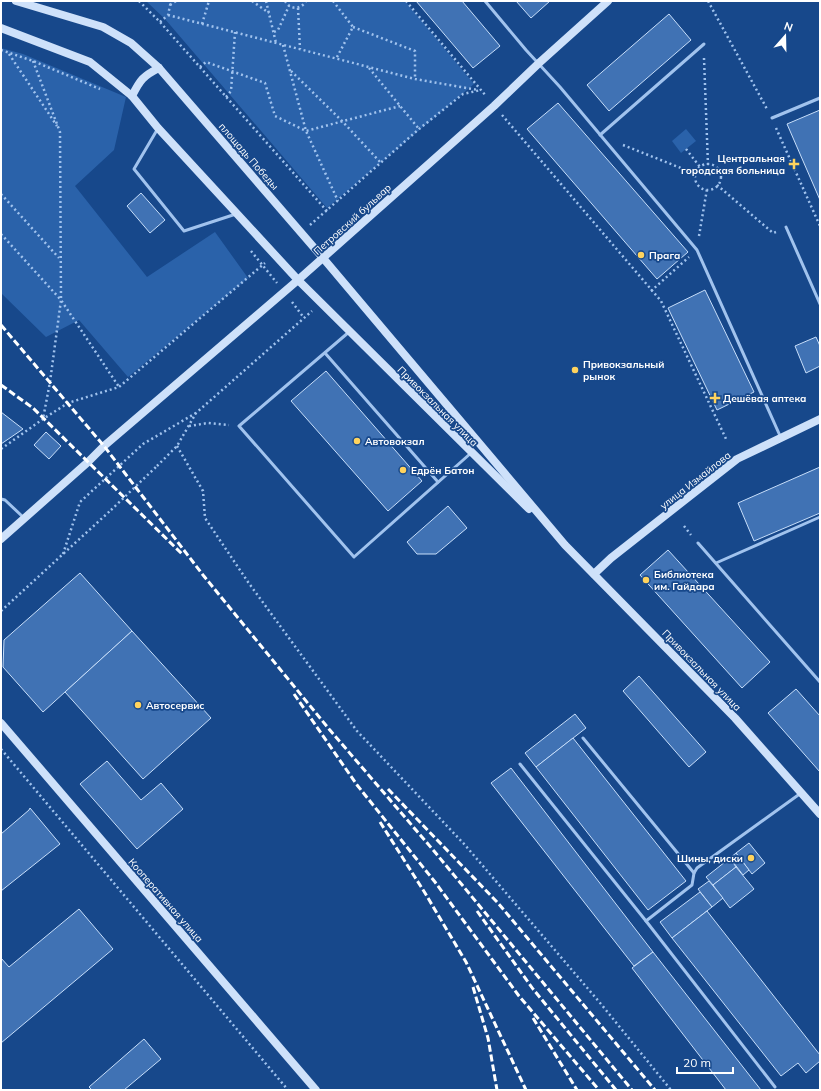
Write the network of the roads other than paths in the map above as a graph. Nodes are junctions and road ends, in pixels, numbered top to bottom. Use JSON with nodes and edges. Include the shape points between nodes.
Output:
{"nodes":[{"id":1,"x":16,"y":1,"type":"edge"},
{"id":2,"x":486,"y":1,"type":"edge"},
{"id":3,"x":608,"y":1,"type":"edge"},
{"id":4,"x":1,"y":28,"type":"edge"},
{"id":5,"x":704,"y":44,"type":"road end"},
{"id":6,"x":539,"y":63,"type":"junction"},
{"id":7,"x":159,"y":68,"type":"junction"},
{"id":8,"x":132,"y":96,"type":"junction"},
{"id":9,"x":820,"y":98,"type":"edge"},
{"id":10,"x":772,"y":118,"type":"dead end"},
{"id":11,"x":158,"y":128,"type":"junction"},
{"id":12,"x":600,"y":136,"type":"junction"},
{"id":13,"x":237,"y":214,"type":"junction"},
{"id":14,"x":786,"y":227,"type":"road end"},
{"id":15,"x":323,"y":258,"type":"junction"},
{"id":16,"x":298,"y":280,"type":"junction"},
{"id":17,"x":820,"y":304,"type":"edge"},
{"id":18,"x":349,"y":332,"type":"junction"},
{"id":19,"x":325,"y":353,"type":"junction"},
{"id":20,"x":820,"y":419,"type":"edge"},
{"id":21,"x":781,"y":438,"type":"junction"},
{"id":22,"x":471,"y":452,"type":"junction"},
{"id":23,"x":438,"y":482,"type":"junction"},
{"id":24,"x":1,"y":500,"type":"edge"},
{"id":25,"x":820,"y":517,"type":"edge"},
{"id":26,"x":24,"y":518,"type":"junction"},
{"id":27,"x":1,"y":539,"type":"edge"},
{"id":28,"x":698,"y":543,"type":"dead end"},
{"id":29,"x":565,"y":545,"type":"junction"},
{"id":30,"x":716,"y":563,"type":"junction"},
{"id":31,"x":594,"y":574,"type":"junction"},
{"id":32,"x":820,"y":682,"type":"edge"},
{"id":33,"x":1,"y":723,"type":"edge"},
{"id":34,"x":583,"y":738,"type":"dead end"},
{"id":35,"x":520,"y":764,"type":"dead end"},
{"id":36,"x":801,"y":793,"type":"junction"},
{"id":37,"x":820,"y":814,"type":"edge"},
{"id":38,"x":694,"y":873,"type":"junction"},
{"id":39,"x":646,"y":921,"type":"junction"},
{"id":40,"x":775,"y":1087,"type":"dead end"},
{"id":41,"x":316,"y":1090,"type":"edge"}],
"edges":[{"from":1,"to":7,"type":"street","name":"площадь Победы","via":[[103,27],[131,43]]},
{"from":2,"to":6,"type":"lane"},
{"from":3,"to":6,"type":"street","name":"Петровский бульвар"},
{"from":4,"to":8,"type":"street","via":[[90,62]]},
{"from":5,"to":12,"type":"lane"},
{"from":6,"to":12,"type":"lane"},
{"from":6,"to":15,"type":"street","name":"Петровский бульвар"},
{"from":7,"to":8,"type":"street","via":[[146,74],[139,81]]},
{"from":7,"to":15,"type":"street","name":"площадь Победы"},
{"from":8,"to":11,"type":"street"},
{"from":9,"to":10,"type":"lane"},
{"from":11,"to":13,"type":"street"},
{"from":11,"to":13,"type":"lane","via":[[134,169],[184,231]]},
{"from":12,"to":21,"type":"lane","via":[[697,250]]},
{"from":13,"to":16,"type":"street"},
{"from":14,"to":17,"type":"lane"},
{"from":15,"to":16,"type":"street","name":"Петровский бульвар"},
{"from":15,"to":29,"type":"street","name":"Привокзальная улица"},
{"from":16,"to":18,"type":"street","name":"Привокзальная улица"},
{"from":16,"to":26,"type":"street","name":"Петровский бульвар"},
{"from":18,"to":19,"type":"lane"},
{"from":18,"to":22,"type":"street","name":"Привокзальная улица"},
{"from":19,"to":23,"type":"lane"},
{"from":19,"to":23,"type":"lane","via":[[239,426],[354,557]]},
{"from":20,"to":21,"type":"street","name":"улица Измайлова"},
{"from":21,"to":31,"type":"street","name":"улица Измайлова","via":[[737,459]]},
{"from":22,"to":23,"type":"lane"},
{"from":22,"to":29,"type":"street","name":"Привокзальная улица"},
{"from":24,"to":26,"type":"lane","via":[[5,500]]},
{"from":25,"to":30,"type":"lane"},
{"from":26,"to":27,"type":"street","name":"Петровский бульвар"},
{"from":28,"to":30,"type":"lane"},
{"from":29,"to":31,"type":"street","name":"Привокзальная улица"},
{"from":30,"to":32,"type":"lane"},
{"from":31,"to":36,"type":"street","name":"Привокзальная улица","via":[[735,718]]},
{"from":33,"to":41,"type":"street","name":"Кооперативная улица"},
{"from":34,"to":38,"type":"lane"},
{"from":35,"to":39,"type":"lane"},
{"from":36,"to":37,"type":"street","name":"Привокзальная улица"},
{"from":36,"to":38,"type":"lane","via":[[697,868]]},
{"from":38,"to":39,"type":"lane","via":[[692,885]]},
{"from":39,"to":40,"type":"lane"}]}
